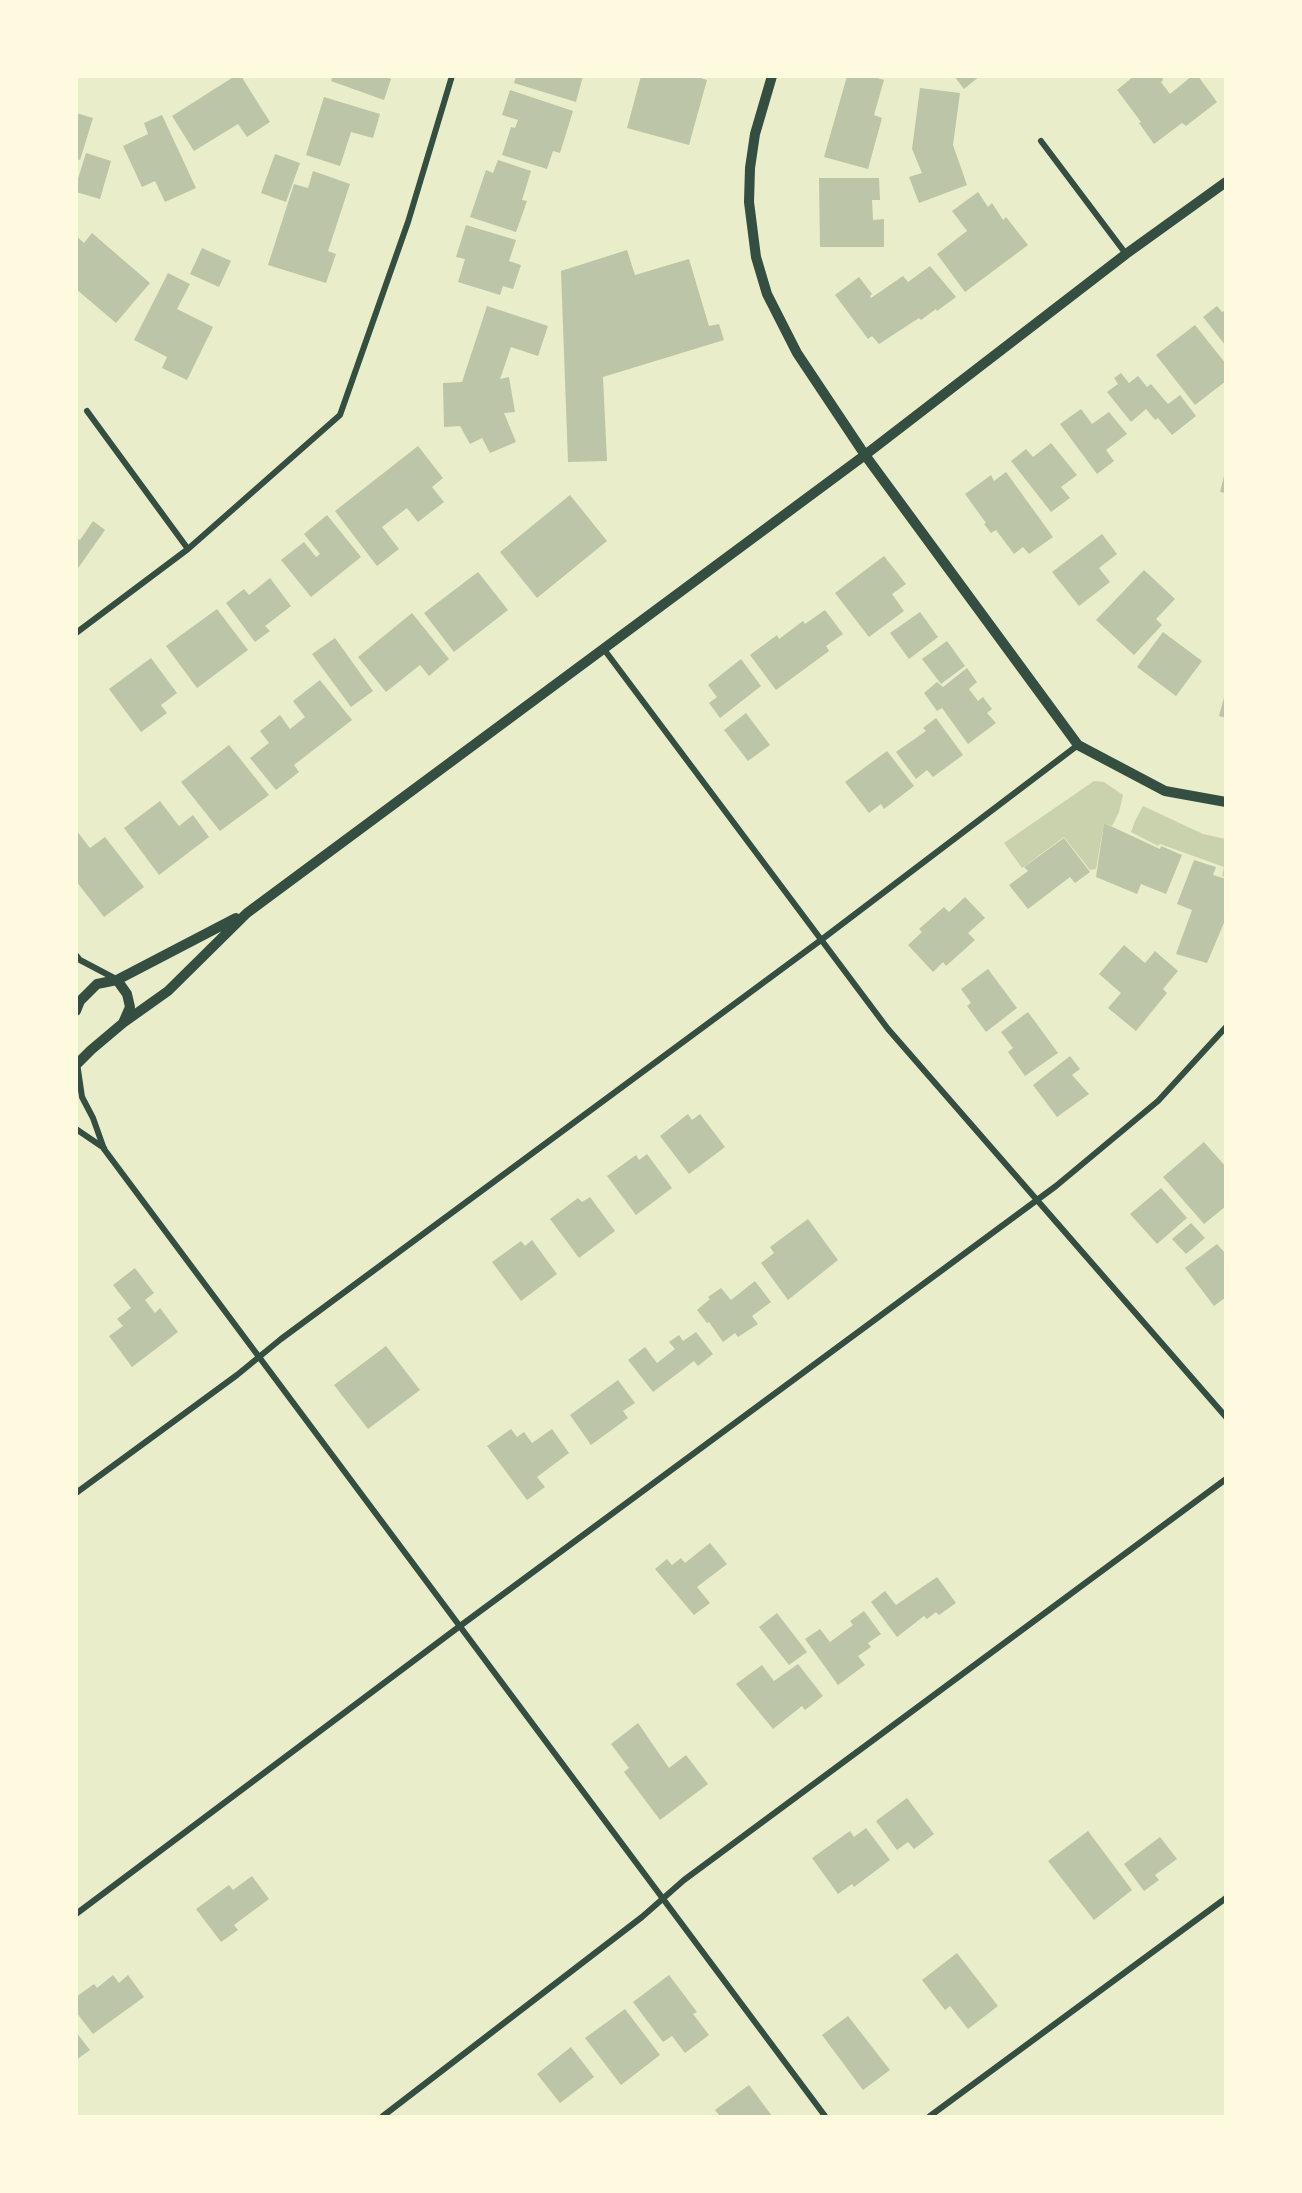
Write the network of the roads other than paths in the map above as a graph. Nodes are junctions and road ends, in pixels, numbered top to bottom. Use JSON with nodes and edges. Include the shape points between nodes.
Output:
{"nodes":[{"id":1,"x":452,"y":76,"type":"edge"},
{"id":2,"x":772,"y":76,"type":"edge"},
{"id":3,"x":1041,"y":141,"type":"dead end"},
{"id":4,"x":1226,"y":182,"type":"edge"},
{"id":5,"x":1126,"y":254,"type":"junction"},
{"id":6,"x":87,"y":411,"type":"dead end"},
{"id":7,"x":865,"y":455,"type":"junction"},
{"id":8,"x":188,"y":549,"type":"junction"},
{"id":9,"x":76,"y":633,"type":"edge"},
{"id":10,"x":603,"y":647,"type":"junction"},
{"id":11,"x":1078,"y":745,"type":"junction"},
{"id":12,"x":1226,"y":802,"type":"edge"},
{"id":13,"x":247,"y":913,"type":"junction"},
{"id":14,"x":821,"y":940,"type":"junction"},
{"id":15,"x":76,"y":955,"type":"edge"},
{"id":16,"x":117,"y":980,"type":"junction"},
{"id":17,"x":76,"y":1011,"type":"edge"},
{"id":18,"x":123,"y":1023,"type":"junction"},
{"id":19,"x":1226,"y":1027,"type":"edge"},
{"id":20,"x":77,"y":1064,"type":"edge"},
{"id":21,"x":76,"y":1129,"type":"edge"},
{"id":22,"x":104,"y":1149,"type":"junction"},
{"id":23,"x":1035,"y":1200,"type":"junction"},
{"id":24,"x":259,"y":1356,"type":"junction"},
{"id":25,"x":1226,"y":1417,"type":"edge"},
{"id":26,"x":1226,"y":1479,"type":"edge"},
{"id":27,"x":76,"y":1493,"type":"edge"},
{"id":28,"x":460,"y":1626,"type":"junction"},
{"id":29,"x":664,"y":1897,"type":"junction"},
{"id":30,"x":1226,"y":1898,"type":"edge"},
{"id":31,"x":76,"y":1914,"type":"edge"},
{"id":32,"x":383,"y":2116,"type":"edge"},
{"id":33,"x":825,"y":2116,"type":"edge"},
{"id":34,"x":930,"y":2116,"type":"edge"}],
"edges":[{"from":1,"to":8,"type":"street","via":[[408,222],[340,415]]},
{"from":2,"to":7,"type":"street","via":[[755,134],[750,168],[749,202],[756,257],[767,294],[797,353]]},
{"from":3,"to":5,"type":"street"},
{"from":4,"to":5,"type":"street"},
{"from":5,"to":7,"type":"street"},
{"from":6,"to":8,"type":"street"},
{"from":7,"to":10,"type":"street"},
{"from":7,"to":11,"type":"street"},
{"from":8,"to":9,"type":"street"},
{"from":10,"to":13,"type":"street"},
{"from":10,"to":14,"type":"street"},
{"from":11,"to":12,"type":"street","via":[[1165,791]]},
{"from":11,"to":14,"type":"street"},
{"from":13,"to":16,"type":"street"},
{"from":13,"to":18,"type":"street","via":[[168,990]]},
{"from":14,"to":23,"type":"street","via":[[888,1029]]},
{"from":14,"to":24,"type":"street"},
{"from":15,"to":16,"type":"street"},
{"from":16,"to":17,"type":"street","via":[[97,984]]},
{"from":16,"to":18,"type":"street","via":[[128,994],[130,1007]]},
{"from":18,"to":20,"type":"street"},
{"from":19,"to":23,"type":"street","via":[[1158,1101]]},
{"from":20,"to":22,"type":"street","via":[[82,1097]]},
{"from":21,"to":22,"type":"street"},
{"from":22,"to":24,"type":"street"},
{"from":23,"to":25,"type":"street"},
{"from":23,"to":28,"type":"street"},
{"from":24,"to":27,"type":"street"},
{"from":24,"to":28,"type":"street"},
{"from":26,"to":29,"type":"street"},
{"from":28,"to":29,"type":"street"},
{"from":28,"to":31,"type":"street"},
{"from":29,"to":32,"type":"street"},
{"from":29,"to":33,"type":"street"},
{"from":30,"to":34,"type":"street"}]}
